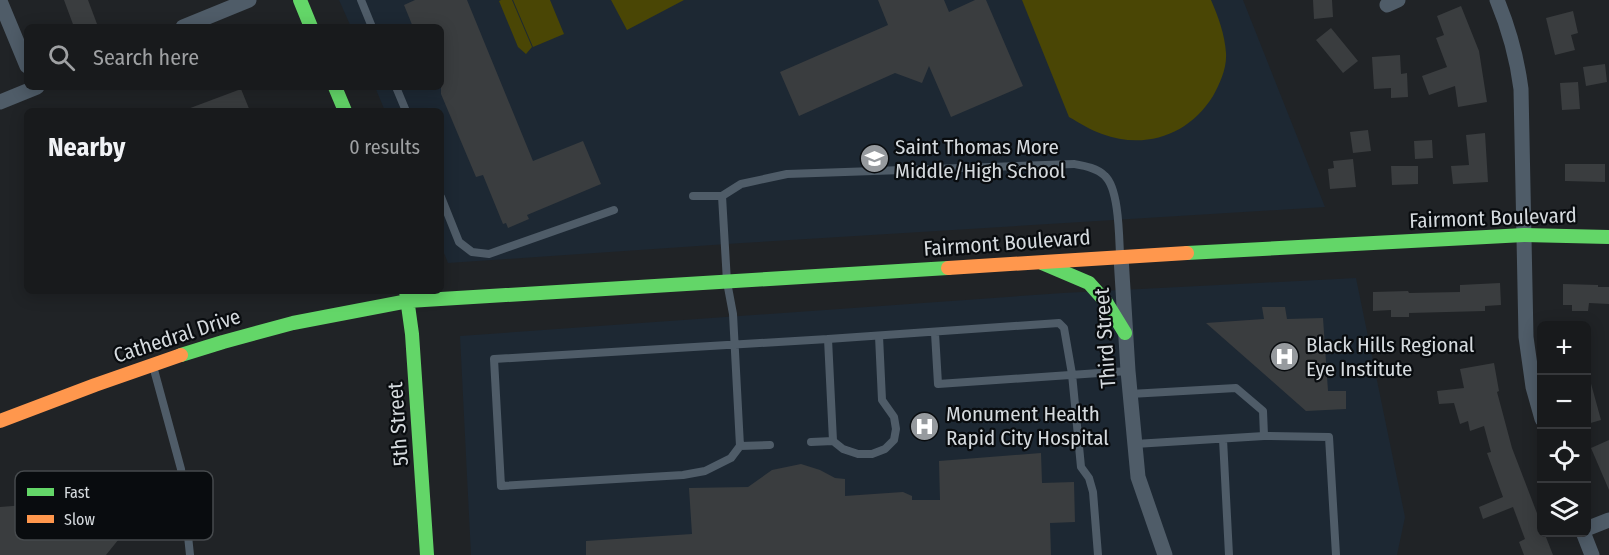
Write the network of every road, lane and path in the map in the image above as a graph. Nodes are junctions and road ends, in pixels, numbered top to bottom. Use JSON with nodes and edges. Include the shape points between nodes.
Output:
{"nodes":[{"id":1,"x":0,"y":0,"type":"edge"},
{"id":2,"x":249,"y":0,"type":"edge"},
{"id":3,"x":300,"y":0,"type":"edge"},
{"id":4,"x":361,"y":0,"type":"edge"},
{"id":5,"x":1497,"y":0,"type":"edge"},
{"id":6,"x":190,"y":24,"type":"edge"},
{"id":7,"x":310,"y":24,"type":"edge"},
{"id":8,"x":371,"y":24,"type":"edge"},
{"id":9,"x":24,"y":59,"type":"edge"},
{"id":10,"x":29,"y":90,"type":"edge"},
{"id":11,"x":336,"y":90,"type":"edge"},
{"id":12,"x":397,"y":90,"type":"edge"},
{"id":13,"x":0,"y":102,"type":"edge"},
{"id":14,"x":344,"y":108,"type":"edge"},
{"id":15,"x":405,"y":108,"type":"edge"},
{"id":16,"x":693,"y":196,"type":"dead end"},
{"id":17,"x":722,"y":196,"type":"junction"},
{"id":18,"x":444,"y":204,"type":"edge"},
{"id":19,"x":614,"y":210,"type":"dead end"},
{"id":20,"x":1524,"y":236,"type":"junction"},
{"id":21,"x":1609,"y":237,"type":"edge"},
{"id":22,"x":1120,"y":256,"type":"junction"},
{"id":23,"x":1039,"y":262,"type":"junction"},
{"id":24,"x":727,"y":282,"type":"junction"},
{"id":25,"x":407,"y":296,"type":"edge"},
{"id":26,"x":935,"y":333,"type":"junction"},
{"id":27,"x":1125,"y":333,"type":"junction"},
{"id":28,"x":879,"y":336,"type":"junction"},
{"id":29,"x":828,"y":339,"type":"junction"},
{"id":30,"x":734,"y":345,"type":"junction"},
{"id":31,"x":152,"y":364,"type":"junction"},
{"id":32,"x":1128,"y":371,"type":"junction"},
{"id":33,"x":1072,"y":374,"type":"junction"},
{"id":34,"x":1130,"y":394,"type":"junction"},
{"id":35,"x":1537,"y":401,"type":"edge"},
{"id":36,"x":0,"y":421,"type":"edge"},
{"id":37,"x":1264,"y":436,"type":"junction"},
{"id":38,"x":1222,"y":439,"type":"junction"},
{"id":39,"x":833,"y":441,"type":"junction"},
{"id":40,"x":811,"y":442,"type":"dead end"},
{"id":41,"x":1134,"y":444,"type":"junction"},
{"id":42,"x":770,"y":445,"type":"dead end"},
{"id":43,"x":740,"y":446,"type":"junction"},
{"id":44,"x":181,"y":471,"type":"edge"},
{"id":45,"x":1609,"y":520,"type":"edge"},
{"id":46,"x":1591,"y":527,"type":"edge"},
{"id":47,"x":1585,"y":537,"type":"edge"},
{"id":48,"x":188,"y":540,"type":"edge"},
{"id":49,"x":190,"y":555,"type":"edge"},
{"id":50,"x":427,"y":555,"type":"edge"},
{"id":51,"x":1098,"y":555,"type":"edge"},
{"id":52,"x":1165,"y":555,"type":"edge"},
{"id":53,"x":1229,"y":555,"type":"edge"},
{"id":54,"x":1336,"y":555,"type":"edge"},
{"id":55,"x":1592,"y":555,"type":"edge"}],
"edges":[{"from":1,"to":9,"type":"street"},
{"from":2,"to":6,"type":"street"},
{"from":3,"to":7,"type":"street"},
{"from":4,"to":8,"type":"lane"},
{"from":5,"to":20,"type":"street","via":[[1513,44],[1521,89]]},
{"from":10,"to":13,"type":"street"},
{"from":11,"to":14,"type":"street"},
{"from":12,"to":15,"type":"lane"},
{"from":16,"to":17,"type":"lane"},
{"from":17,"to":22,"type":"lane","via":[[741,184],[787,174],[1074,164],[1094,168],[1106,177],[1113,190]]},
{"from":17,"to":24,"type":"lane"},
{"from":18,"to":19,"type":"lane","via":[[459,242],[472,252],[489,254]]},
{"from":20,"to":21,"type":"street","name":"Fairmont Boulevard"},
{"from":20,"to":22,"type":"street","name":"Fairmont Boulevard"},
{"from":20,"to":35,"type":"street","via":[[1526,337]]},
{"from":22,"to":23,"type":"street","name":"Fairmont Boulevard"},
{"from":22,"to":27,"type":"street","name":"Third Street"},
{"from":23,"to":24,"type":"street","name":"Fairmont Boulevard"},
{"from":23,"to":27,"type":"street","via":[[1089,283]]},
{"from":24,"to":25,"type":"street","name":"Fairmont Boulevard"},
{"from":24,"to":30,"type":"lane"},
{"from":25,"to":31,"type":"street","name":"Cathedral Drive","via":[[229,340]]},
{"from":25,"to":50,"type":"street","name":"5th Street"},
{"from":26,"to":28,"type":"lane"},
{"from":26,"to":33,"type":"lane","via":[[1059,323],[1064,328]]},
{"from":26,"to":33,"type":"lane","via":[[938,384]]},
{"from":27,"to":32,"type":"street","name":"Third Street"},
{"from":28,"to":29,"type":"lane"},
{"from":28,"to":39,"type":"lane","via":[[882,400],[894,417],[894,440],[872,454],[858,454]]},
{"from":29,"to":30,"type":"lane"},
{"from":29,"to":39,"type":"lane"},
{"from":30,"to":43,"type":"lane"},
{"from":30,"to":43,"type":"lane","via":[[494,359],[501,486],[683,476],[705,471],[731,458]]},
{"from":31,"to":36,"type":"street","name":"Cathedral Drive"},
{"from":31,"to":44,"type":"lane"},
{"from":32,"to":33,"type":"lane"},
{"from":32,"to":34,"type":"street","name":"Third Street"},
{"from":33,"to":51,"type":"lane","via":[[1081,467],[1093,492]]},
{"from":34,"to":37,"type":"lane","via":[[1236,388],[1263,411]]},
{"from":34,"to":41,"type":"street","name":"Third Street"},
{"from":37,"to":38,"type":"lane"},
{"from":37,"to":54,"type":"lane","via":[[1329,437]]},
{"from":38,"to":41,"type":"lane"},
{"from":38,"to":53,"type":"lane"},
{"from":39,"to":40,"type":"lane"},
{"from":41,"to":52,"type":"street","name":"Third Street","via":[[1138,477]]},
{"from":42,"to":43,"type":"lane"},
{"from":45,"to":46,"type":"street"},
{"from":47,"to":55,"type":"street"},
{"from":48,"to":49,"type":"lane"}]}
